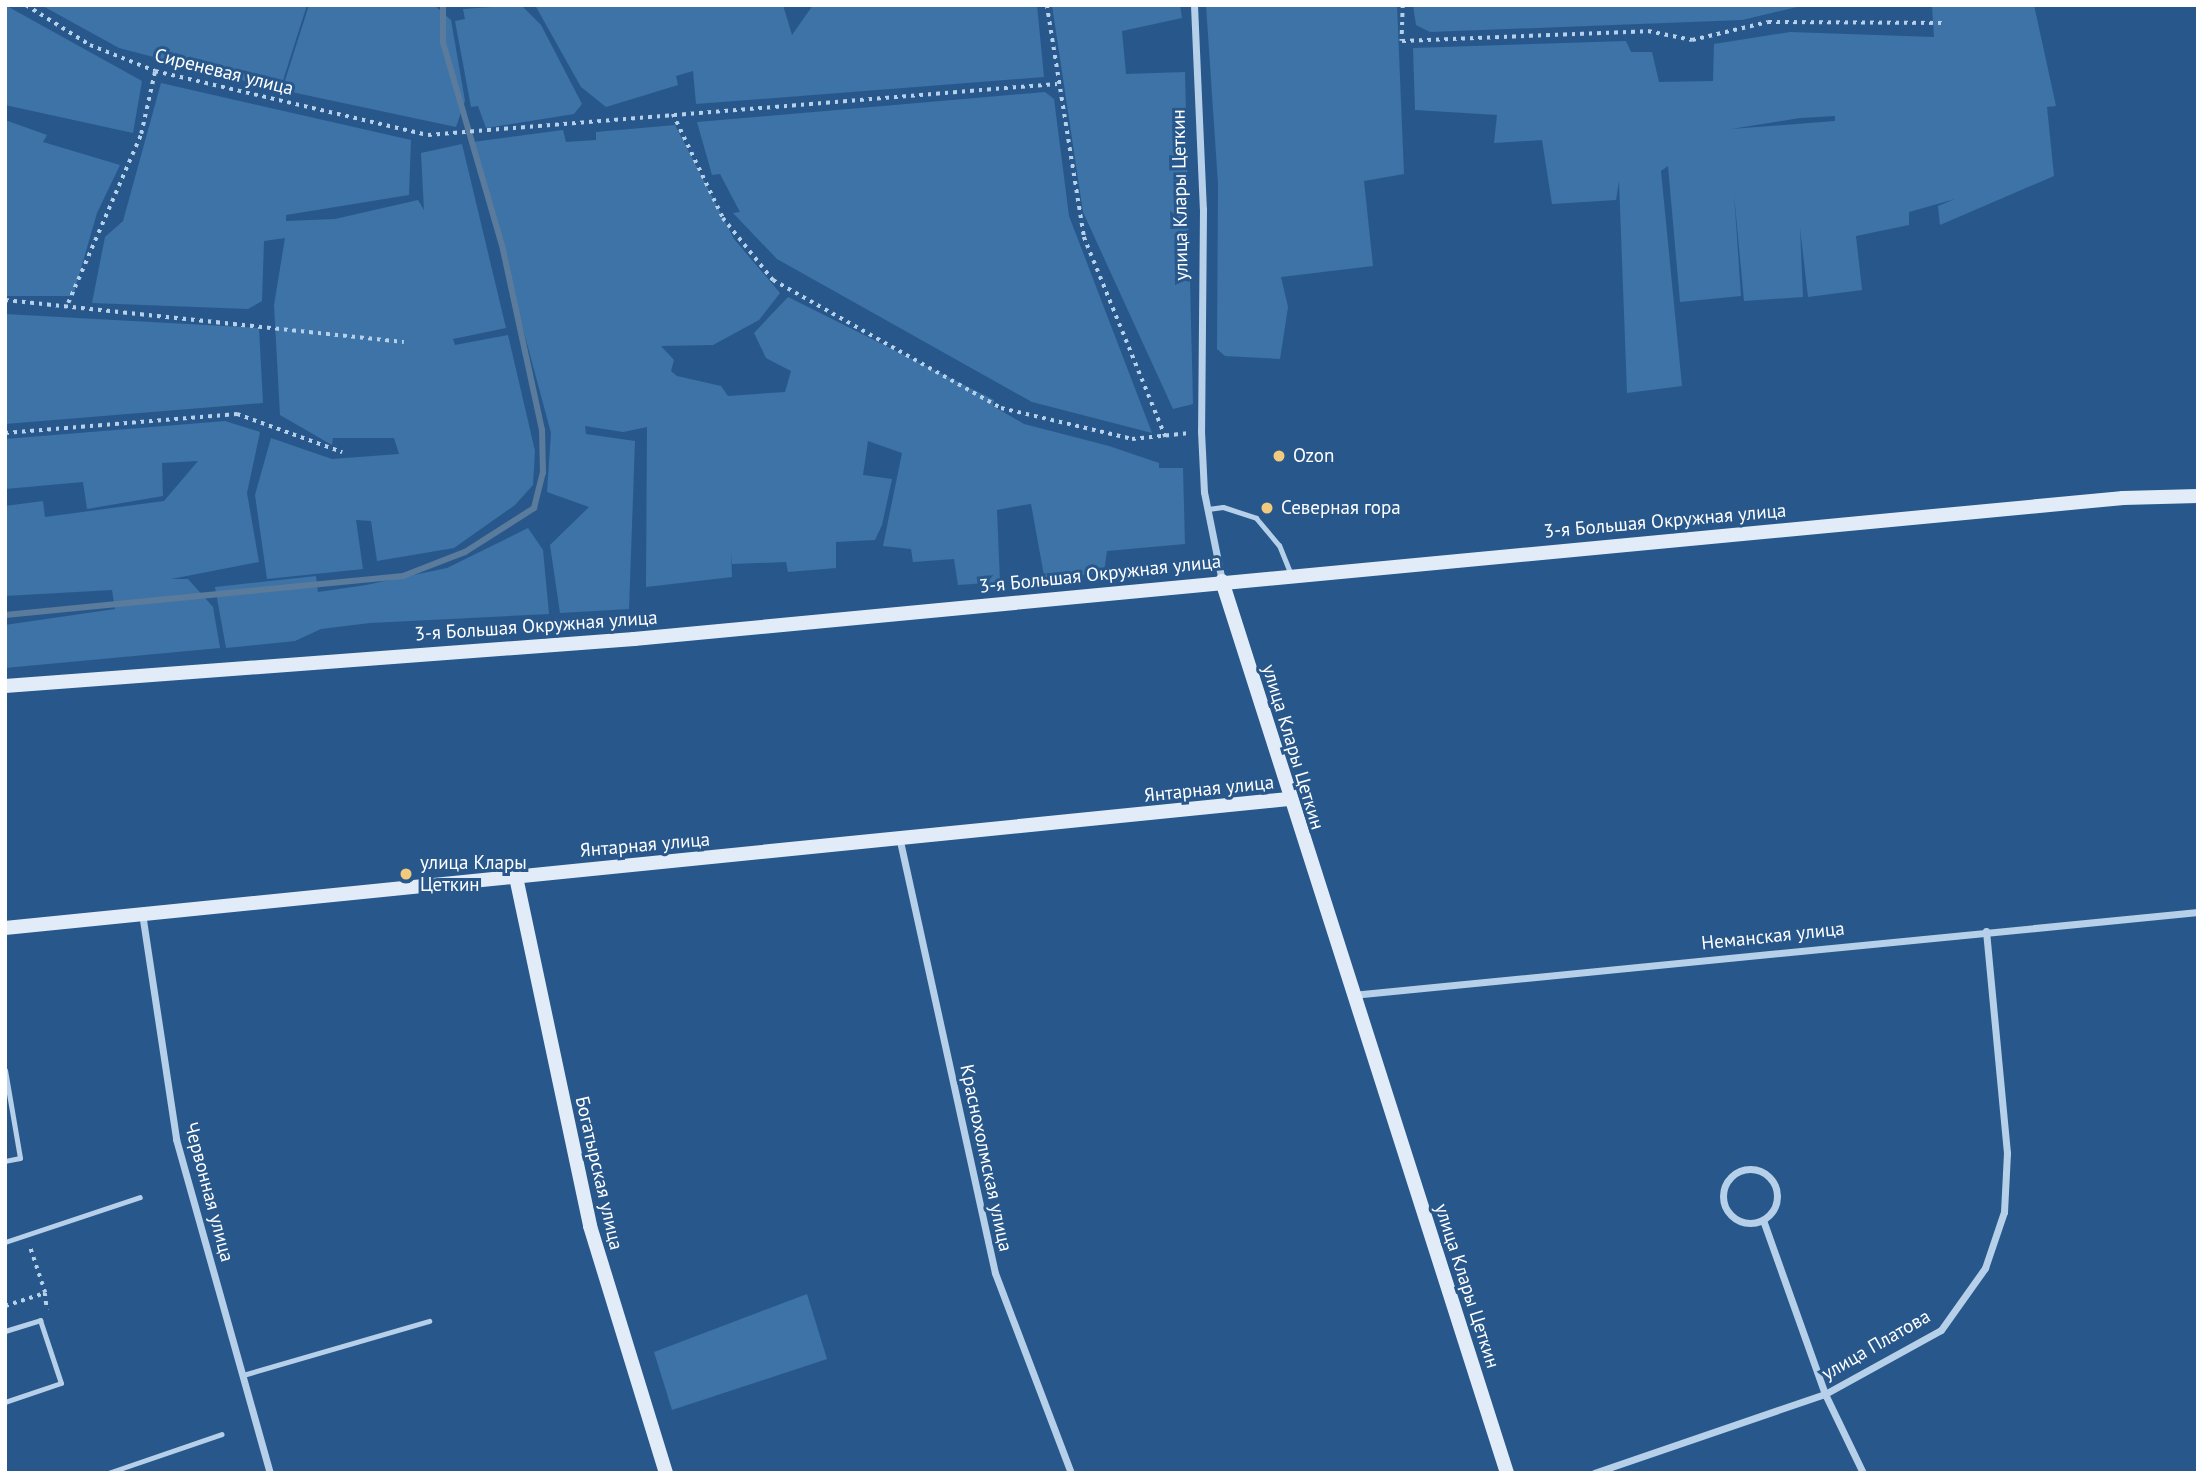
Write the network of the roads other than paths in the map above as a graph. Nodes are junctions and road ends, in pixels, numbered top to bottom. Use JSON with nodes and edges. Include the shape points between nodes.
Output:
{"nodes":[{"id":1,"x":1194,"y":5,"type":"edge"},
{"id":2,"x":2198,"y":496,"type":"edge"},
{"id":3,"x":1208,"y":509,"type":"junction"},
{"id":4,"x":1291,"y":574,"type":"junction"},
{"id":5,"x":1222,"y":581,"type":"junction"},
{"id":6,"x":5,"y":686,"type":"edge"},
{"id":7,"x":1289,"y":799,"type":"junction"},
{"id":8,"x":900,"y":841,"type":"junction"},
{"id":9,"x":516,"y":877,"type":"junction"},
{"id":10,"x":2198,"y":912,"type":"edge"},
{"id":11,"x":142,"y":913,"type":"junction"},
{"id":12,"x":5,"y":928,"type":"edge"},
{"id":13,"x":1986,"y":931,"type":"junction"},
{"id":14,"x":1351,"y":995,"type":"junction"},
{"id":15,"x":5,"y":1070,"type":"edge"},
{"id":16,"x":5,"y":1161,"type":"edge"},
{"id":17,"x":140,"y":1197,"type":"dead end"},
{"id":18,"x":1763,"y":1220,"type":"junction"},
{"id":19,"x":5,"y":1242,"type":"edge"},
{"id":20,"x":429,"y":1321,"type":"dead end"},
{"id":21,"x":5,"y":1331,"type":"edge"},
{"id":22,"x":243,"y":1375,"type":"junction"},
{"id":23,"x":1825,"y":1394,"type":"junction"},
{"id":24,"x":5,"y":1402,"type":"edge"},
{"id":25,"x":222,"y":1434,"type":"dead end"},
{"id":26,"x":108,"y":1473,"type":"edge"},
{"id":27,"x":270,"y":1473,"type":"edge"},
{"id":28,"x":666,"y":1473,"type":"edge"},
{"id":29,"x":1071,"y":1473,"type":"edge"},
{"id":30,"x":1507,"y":1473,"type":"edge"},
{"id":31,"x":1594,"y":1473,"type":"edge"},
{"id":32,"x":1863,"y":1473,"type":"edge"}],
"edges":[{"from":1,"to":3,"type":"street","name":"улица Клары Цеткин","via":[[1203,209],[1201,431]]},
{"from":2,"to":4,"type":"street","name":"3-я Большая Окружная улица","via":[[2123,498]]},
{"from":3,"to":4,"type":"lane","via":[[1223,507],[1256,518],[1279,545]]},
{"from":3,"to":5,"type":"street","name":"улица Клары Цеткин"},
{"from":4,"to":5,"type":"street","name":"3-я Большая Окружная улица"},
{"from":5,"to":6,"type":"street","name":"3-я Большая Окружная улица","via":[[634,639]]},
{"from":5,"to":7,"type":"street","name":"улица Клары Цеткин"},
{"from":7,"to":8,"type":"street","name":"Янтарная улица"},
{"from":7,"to":14,"type":"street","name":"улица Клары Цеткин"},
{"from":8,"to":9,"type":"street","name":"Янтарная улица"},
{"from":8,"to":29,"type":"street","name":"Краснохолмская улица","via":[[995,1273]]},
{"from":9,"to":11,"type":"street","name":"Янтарная улица"},
{"from":9,"to":28,"type":"street","name":"Богатырская улица","via":[[590,1226]]},
{"from":10,"to":13,"type":"street","name":"Неманская улица"},
{"from":11,"to":12,"type":"street","name":"Янтарная улица"},
{"from":11,"to":22,"type":"street","name":"Червонная улица","via":[[176,1139]]},
{"from":13,"to":14,"type":"street","name":"Неманская улица"},
{"from":13,"to":23,"type":"street","name":"улица Платова","via":[[2007,1153],[2004,1212],[1985,1268],[1941,1330]]},
{"from":14,"to":30,"type":"street","name":"улица Клары Цеткин"},
{"from":15,"to":16,"type":"lane","via":[[20,1158]]},
{"from":17,"to":19,"type":"lane"},
{"from":18,"to":18,"type":"street","via":[[1775,1207],[1773,1182],[1756,1170],[1740,1171],[1724,1188],[1725,1207],[1741,1222]]},
{"from":18,"to":23,"type":"street"},
{"from":20,"to":22,"type":"lane"},
{"from":21,"to":24,"type":"lane","via":[[40,1320],[61,1383]]},
{"from":22,"to":27,"type":"street","name":"Червонная улица"},
{"from":23,"to":31,"type":"street","name":"улица Платова"},
{"from":23,"to":32,"type":"street"},
{"from":25,"to":26,"type":"lane"}]}
